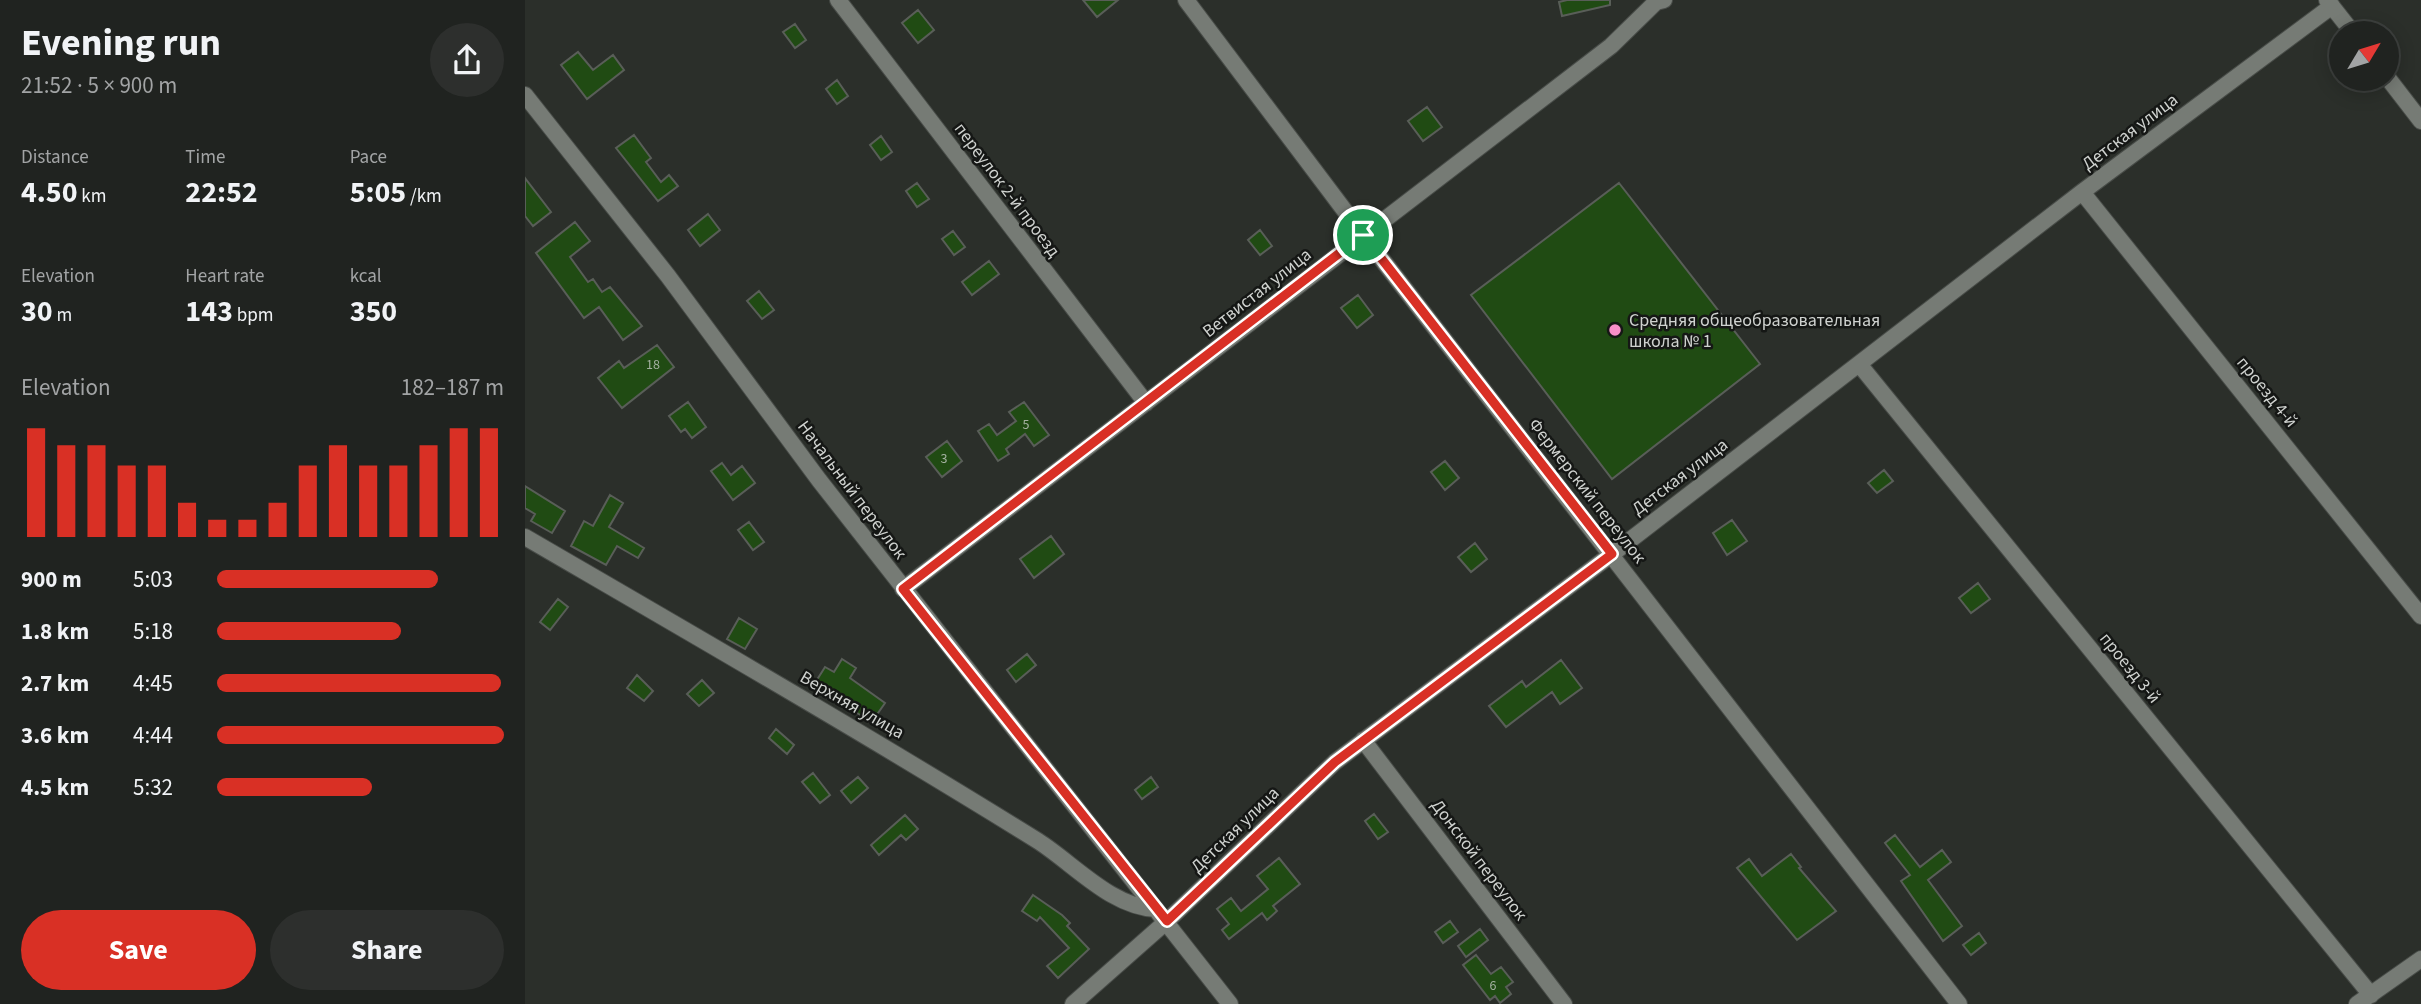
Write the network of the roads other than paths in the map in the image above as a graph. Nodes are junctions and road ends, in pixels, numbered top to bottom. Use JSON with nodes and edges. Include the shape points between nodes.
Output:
{"nodes":[{"id":1,"x":838,"y":0,"type":"edge"},
{"id":2,"x":1186,"y":0,"type":"edge"},
{"id":3,"x":1659,"y":1,"type":"edge"},
{"id":4,"x":2330,"y":3,"type":"edge"},
{"id":5,"x":2344,"y":21,"type":"edge"},
{"id":6,"x":2398,"y":91,"type":"edge"},
{"id":7,"x":525,"y":94,"type":"edge"},
{"id":8,"x":2421,"y":121,"type":"edge"},
{"id":9,"x":2082,"y":192,"type":"junction"},
{"id":10,"x":1363,"y":235,"type":"junction"},
{"id":11,"x":1859,"y":365,"type":"junction"},
{"id":12,"x":1146,"y":402,"type":"junction"},
{"id":13,"x":525,"y":537,"type":"edge"},
{"id":14,"x":1612,"y":554,"type":"junction"},
{"id":15,"x":903,"y":589,"type":"junction"},
{"id":16,"x":2421,"y":616,"type":"edge"},
{"id":17,"x":1363,"y":740,"type":"junction"},
{"id":18,"x":1156,"y":909,"type":"junction"},
{"id":19,"x":1167,"y":921,"type":"junction"},
{"id":20,"x":2421,"y":959,"type":"edge"},
{"id":21,"x":2364,"y":1000,"type":"edge"},
{"id":22,"x":1073,"y":1004,"type":"edge"},
{"id":23,"x":1230,"y":1004,"type":"edge"},
{"id":24,"x":1564,"y":1004,"type":"edge"},
{"id":25,"x":1959,"y":1004,"type":"edge"}],
"edges":[{"from":1,"to":12,"type":"street","name":"переулок 2-й проезд"},
{"from":2,"to":10,"type":"street","name":"Фермерский переулок"},
{"from":3,"to":10,"type":"street","name":"Ветвистая улица","via":[[1611,46]]},
{"from":4,"to":5,"type":"street"},
{"from":4,"to":9,"type":"street","name":"Детская улица"},
{"from":6,"to":8,"type":"street"},
{"from":7,"to":15,"type":"street","name":"Начальный переулок"},
{"from":9,"to":11,"type":"street","name":"Детская улица"},
{"from":9,"to":16,"type":"street","name":"проезд 4-й"},
{"from":10,"to":12,"type":"street","name":"Ветвистая улица"},
{"from":10,"to":14,"type":"street","name":"Фермерский переулок"},
{"from":11,"to":14,"type":"street","name":"Детская улица"},
{"from":11,"to":21,"type":"street","name":"проезд 3-й"},
{"from":12,"to":15,"type":"street","name":"Ветвистая улица"},
{"from":13,"to":18,"type":"street","name":"Верхняя улица","via":[[888,747],[1049,848],[1127,904]]},
{"from":14,"to":17,"type":"street","name":"Детская улица"},
{"from":14,"to":25,"type":"street","name":"Фермерский переулок"},
{"from":15,"to":18,"type":"street","name":"Начальный переулок"},
{"from":17,"to":19,"type":"street","name":"Детская улица"},
{"from":17,"to":24,"type":"street","name":"Донской переулок"},
{"from":18,"to":19,"type":"street","name":"Начальный переулок"},
{"from":19,"to":22,"type":"street","name":"Детская улица"},
{"from":19,"to":23,"type":"street","name":"Начальный переулок"},
{"from":20,"to":21,"type":"street"}]}
